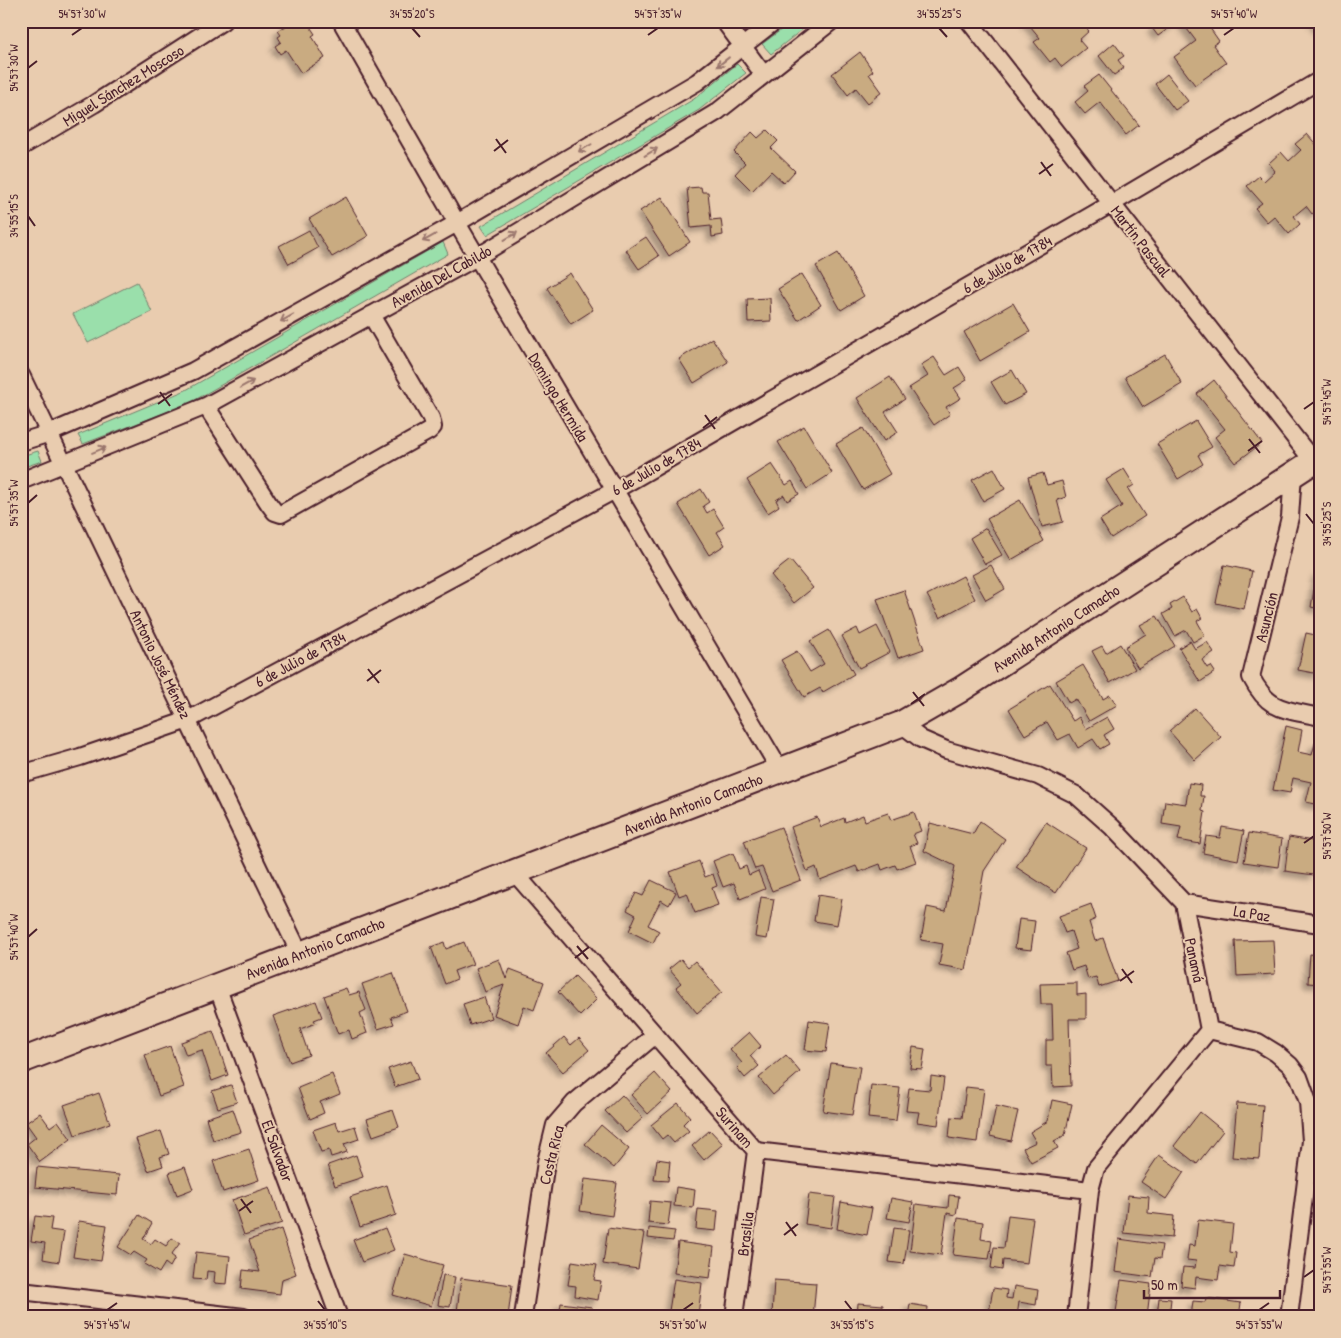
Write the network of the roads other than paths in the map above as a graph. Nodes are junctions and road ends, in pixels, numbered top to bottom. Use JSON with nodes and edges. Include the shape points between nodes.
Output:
{"nodes":[{"id":1,"x":223,"y":21,"type":"edge"},
{"id":2,"x":341,"y":21,"type":"edge"},
{"id":3,"x":724,"y":21,"type":"edge"},
{"id":4,"x":775,"y":21,"type":"edge"},
{"id":5,"x":832,"y":21,"type":"edge"},
{"id":6,"x":969,"y":21,"type":"edge"},
{"id":7,"x":743,"y":46,"type":"junction"},
{"id":8,"x":764,"y":75,"type":"junction"},
{"id":9,"x":1320,"y":80,"type":"edge"},
{"id":10,"x":21,"y":146,"type":"edge"},
{"id":11,"x":1111,"y":204,"type":"junction"},
{"id":12,"x":457,"y":223,"type":"junction"},
{"id":13,"x":477,"y":257,"type":"junction"},
{"id":14,"x":371,"y":315,"type":"junction"},
{"id":15,"x":21,"y":375,"type":"edge"},
{"id":16,"x":206,"y":406,"type":"junction"},
{"id":17,"x":50,"y":433,"type":"junction"},
{"id":18,"x":21,"y":442,"type":"edge"},
{"id":19,"x":1316,"y":459,"type":"edge"},
{"id":20,"x":65,"y":464,"type":"junction"},
{"id":21,"x":1293,"y":474,"type":"junction"},
{"id":22,"x":21,"y":481,"type":"edge"},
{"id":23,"x":615,"y":490,"type":"junction"},
{"id":24,"x":1320,"y":717,"type":"edge"},
{"id":25,"x":188,"y":720,"type":"junction"},
{"id":26,"x":901,"y":724,"type":"junction"},
{"id":27,"x":780,"y":770,"type":"junction"},
{"id":28,"x":21,"y":774,"type":"edge"},
{"id":29,"x":514,"y":872,"type":"junction"},
{"id":30,"x":1184,"y":903,"type":"junction"},
{"id":31,"x":1320,"y":924,"type":"edge"},
{"id":32,"x":300,"y":954,"type":"junction"},
{"id":33,"x":217,"y":986,"type":"junction"},
{"id":34,"x":1210,"y":1030,"type":"junction"},
{"id":35,"x":655,"y":1035,"type":"junction"},
{"id":36,"x":21,"y":1061,"type":"edge"},
{"id":37,"x":1315,"y":1141,"type":"edge"},
{"id":38,"x":756,"y":1151,"type":"junction"},
{"id":39,"x":1090,"y":1190,"type":"junction"},
{"id":40,"x":21,"y":1291,"type":"edge"},
{"id":41,"x":244,"y":1317,"type":"edge"},
{"id":42,"x":339,"y":1317,"type":"edge"},
{"id":43,"x":523,"y":1317,"type":"edge"},
{"id":44,"x":734,"y":1317,"type":"edge"},
{"id":45,"x":1076,"y":1317,"type":"edge"},
{"id":46,"x":1289,"y":1317,"type":"edge"}],
"edges":[{"from":1,"to":10,"type":"street","name":"Miguel Sánchez Moscoso","via":[[94,104]]},
{"from":2,"to":12,"type":"street","name":"Domingo Hermida"},
{"from":3,"to":7,"type":"street"},
{"from":4,"to":7,"type":"street"},
{"from":5,"to":8,"type":"street","name":"Avenida Del Cabildo"},
{"from":6,"to":11,"type":"street","name":"Martín Pascual"},
{"from":7,"to":8,"type":"street"},
{"from":7,"to":12,"type":"street","one_way":true,"via":[[697,82]]},
{"from":13,"to":8,"type":"street","name":"Avenida Del Cabildo","one_way":true,"via":[[717,112]]},
{"from":9,"to":11,"type":"street","name":"6 de Julio de 1784"},
{"from":11,"to":19,"type":"street","name":"Martín Pascual"},
{"from":11,"to":23,"type":"street","name":"6 de Julio de 1784"},
{"from":12,"to":13,"type":"street","name":"Domingo Hermida"},
{"from":12,"to":17,"type":"street","one_way":true,"via":[[193,370]]},
{"from":13,"to":14,"type":"street","name":"Avenida Del Cabildo"},
{"from":13,"to":23,"type":"street","name":"Domingo Hermida"},
{"from":16,"to":14,"type":"street","name":"Avenida Del Cabildo","one_way":true},
{"from":14,"to":16,"type":"street","via":[[431,418],[433,427],[281,514],[269,504]]},
{"from":15,"to":17,"type":"street","name":"Antonio José Méndez"},
{"from":20,"to":16,"type":"street","name":"Avenida Del Cabildo","one_way":true},
{"from":17,"to":18,"type":"street"},
{"from":17,"to":20,"type":"street","name":"Antonio José Méndez"},
{"from":19,"to":21,"type":"street","name":"Avenida Antonio Camacho"},
{"from":20,"to":22,"type":"street","name":"Avenida Del Cabildo"},
{"from":20,"to":25,"type":"street","name":"Antonio José Méndez"},
{"from":21,"to":24,"type":"street","name":"Asunción","via":[[1290,517],[1251,677],[1259,692],[1277,708]]},
{"from":21,"to":26,"type":"street","name":"Avenida Antonio Camacho","via":[[960,690]]},
{"from":23,"to":25,"type":"street","name":"6 de Julio de 1784"},
{"from":23,"to":27,"type":"street","name":"Domingo Hermida"},
{"from":25,"to":28,"type":"street","name":"6 de Julio de 1784","via":[[80,758]]},
{"from":25,"to":32,"type":"street","name":"Antonio José Méndez"},
{"from":26,"to":27,"type":"street","name":"Avenida Antonio Camacho"},
{"from":26,"to":30,"type":"street","via":[[921,739],[946,750],[1038,776],[1076,795],[1112,827]]},
{"from":27,"to":29,"type":"street","name":"Avenida Antonio Camacho"},
{"from":29,"to":32,"type":"street","name":"Avenida Antonio Camacho"},
{"from":29,"to":35,"type":"street","name":"Surinam"},
{"from":30,"to":31,"type":"street","name":"La Paz"},
{"from":30,"to":34,"type":"street","name":"Panamá"},
{"from":32,"to":33,"type":"street","name":"Avenida Antonio Camacho"},
{"from":33,"to":36,"type":"street","name":"Avenida Antonio Camacho"},
{"from":33,"to":42,"type":"street","name":"El Salvador"},
{"from":34,"to":37,"type":"street","via":[[1258,1042],[1290,1065],[1299,1077],[1308,1102]]},
{"from":34,"to":39,"type":"street","via":[[1096,1168]]},
{"from":35,"to":38,"type":"street","name":"Surinam"},
{"from":35,"to":43,"type":"street","name":"Costa Rica","via":[[574,1103],[555,1125],[546,1162]]},
{"from":37,"to":46,"type":"street"},
{"from":38,"to":39,"type":"street","name":"Surinam"},
{"from":38,"to":44,"type":"street","name":"Brasilia"},
{"from":39,"to":45,"type":"street"},
{"from":40,"to":41,"type":"street"}]}
